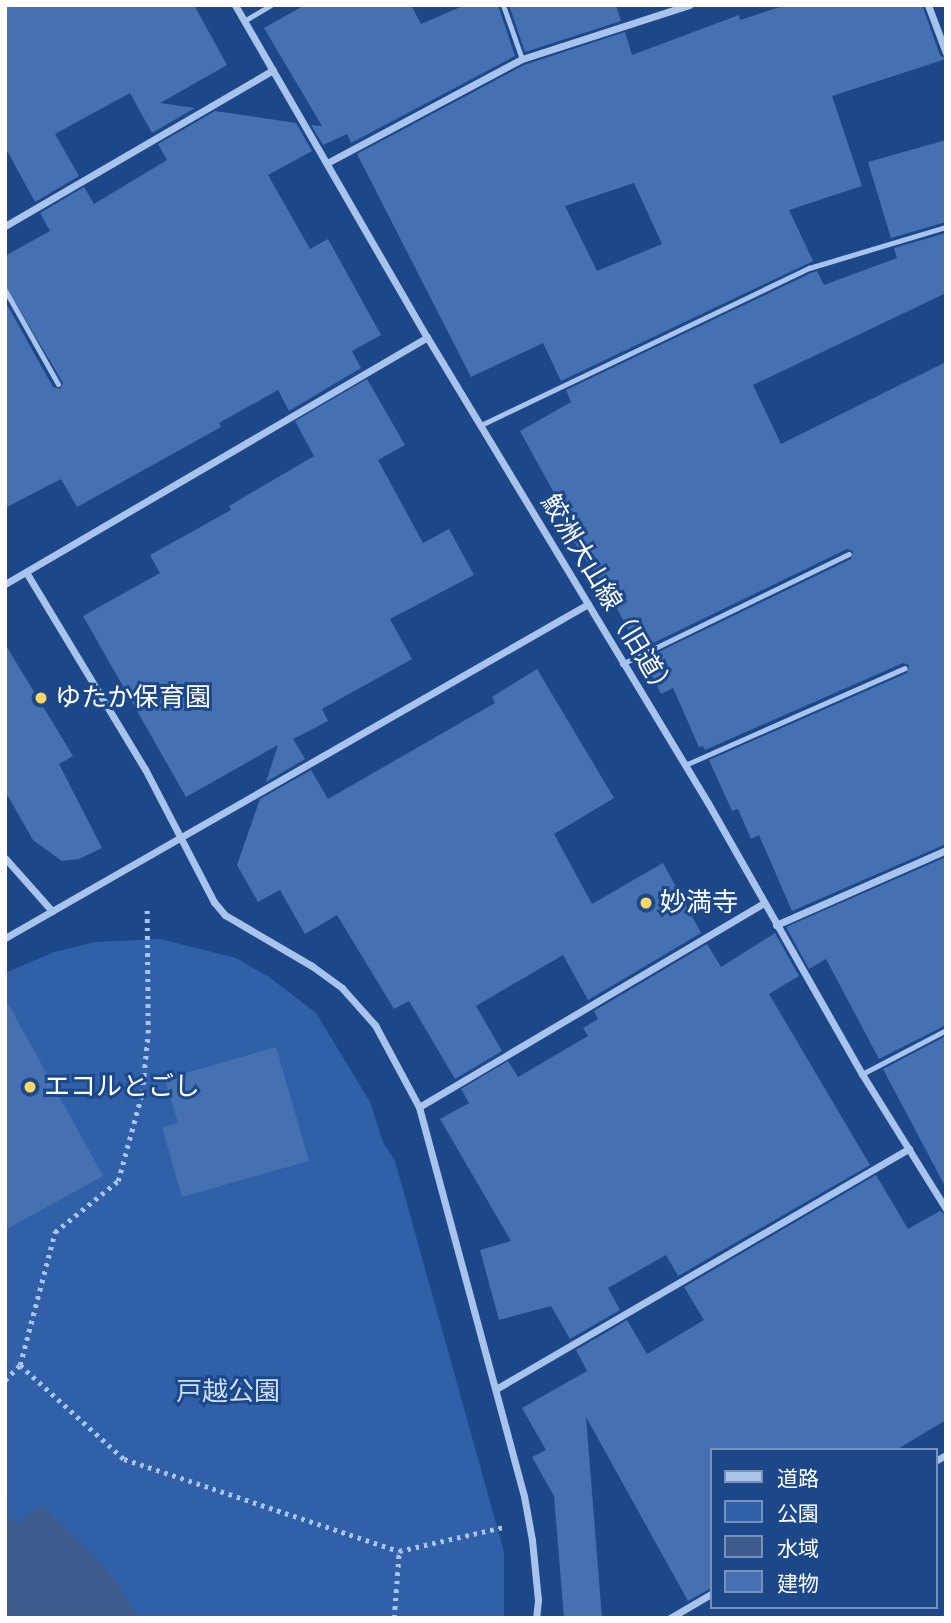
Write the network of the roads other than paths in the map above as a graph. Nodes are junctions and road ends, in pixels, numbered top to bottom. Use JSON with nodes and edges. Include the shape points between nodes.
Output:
{"nodes":[{"id":1,"x":235,"y":5,"type":"edge"},
{"id":2,"x":271,"y":5,"type":"edge"},
{"id":3,"x":503,"y":5,"type":"edge"},
{"id":4,"x":689,"y":5,"type":"edge"},
{"id":5,"x":928,"y":5,"type":"edge"},
{"id":6,"x":244,"y":21,"type":"junction"},
{"id":7,"x":946,"y":53,"type":"edge"},
{"id":8,"x":522,"y":59,"type":"junction"},
{"id":9,"x":273,"y":70,"type":"junction"},
{"id":10,"x":327,"y":163,"type":"junction"},
{"id":11,"x":5,"y":226,"type":"edge"},
{"id":12,"x":946,"y":228,"type":"edge"},
{"id":13,"x":5,"y":290,"type":"edge"},
{"id":14,"x":427,"y":337,"type":"junction"},
{"id":15,"x":58,"y":384,"type":"dead end"},
{"id":16,"x":481,"y":425,"type":"junction"},
{"id":17,"x":849,"y":554,"type":"dead end"},
{"id":18,"x":26,"y":572,"type":"junction"},
{"id":19,"x":5,"y":584,"type":"edge"},
{"id":20,"x":588,"y":604,"type":"junction"},
{"id":21,"x":622,"y":664,"type":"junction"},
{"id":22,"x":905,"y":668,"type":"dead end"},
{"id":23,"x":685,"y":765,"type":"junction"},
{"id":24,"x":181,"y":836,"type":"junction"},
{"id":25,"x":946,"y":850,"type":"edge"},
{"id":26,"x":5,"y":858,"type":"edge"},
{"id":27,"x":764,"y":903,"type":"junction"},
{"id":28,"x":52,"y":911,"type":"junction"},
{"id":29,"x":776,"y":925,"type":"junction"},
{"id":30,"x":5,"y":938,"type":"edge"},
{"id":31,"x":946,"y":1030,"type":"edge"},
{"id":32,"x":862,"y":1074,"type":"junction"},
{"id":33,"x":419,"y":1107,"type":"junction"},
{"id":34,"x":909,"y":1149,"type":"junction"},
{"id":35,"x":946,"y":1209,"type":"edge"},
{"id":36,"x":496,"y":1389,"type":"junction"},
{"id":37,"x":710,"y":1595,"type":"edge"},
{"id":38,"x":536,"y":1618,"type":"edge"},
{"id":39,"x":670,"y":1618,"type":"edge"}],
"edges":[{"from":1,"to":6,"type":"street","name":"鮫洲大山線（旧道）"},
{"from":2,"to":6,"type":"lane"},
{"from":3,"to":8,"type":"lane"},
{"from":4,"to":8,"type":"street"},
{"from":5,"to":7,"type":"street"},
{"from":6,"to":9,"type":"street","name":"鮫洲大山線（旧道）"},
{"from":8,"to":10,"type":"street"},
{"from":9,"to":10,"type":"street","name":"鮫洲大山線（旧道）"},
{"from":9,"to":11,"type":"street"},
{"from":10,"to":14,"type":"street","name":"鮫洲大山線（旧道）"},
{"from":12,"to":16,"type":"lane","via":[[809,268]]},
{"from":13,"to":15,"type":"lane"},
{"from":14,"to":16,"type":"street","name":"鮫洲大山線（旧道）"},
{"from":14,"to":18,"type":"street"},
{"from":16,"to":20,"type":"street","name":"鮫洲大山線（旧道）"},
{"from":17,"to":21,"type":"lane"},
{"from":18,"to":19,"type":"street"},
{"from":18,"to":24,"type":"street"},
{"from":20,"to":21,"type":"street","name":"鮫洲大山線（旧道）"},
{"from":20,"to":24,"type":"street"},
{"from":21,"to":23,"type":"street","name":"鮫洲大山線（旧道）"},
{"from":22,"to":23,"type":"lane"},
{"from":23,"to":27,"type":"street","name":"鮫洲大山線（旧道）"},
{"from":24,"to":28,"type":"street"},
{"from":24,"to":33,"type":"street","via":[[225,915],[332,981],[375,1025]]},
{"from":25,"to":29,"type":"street"},
{"from":26,"to":28,"type":"street"},
{"from":27,"to":29,"type":"street","name":"鮫洲大山線（旧道）"},
{"from":27,"to":33,"type":"street"},
{"from":28,"to":30,"type":"street"},
{"from":29,"to":32,"type":"street","name":"鮫洲大山線（旧道）"},
{"from":31,"to":32,"type":"lane"},
{"from":32,"to":34,"type":"street","name":"鮫洲大山線（旧道）"},
{"from":33,"to":36,"type":"street"},
{"from":34,"to":35,"type":"street","name":"鮫洲大山線（旧道）"},
{"from":34,"to":36,"type":"street"},
{"from":36,"to":38,"type":"street","via":[[533,1540]]},
{"from":37,"to":39,"type":"street"}]}
